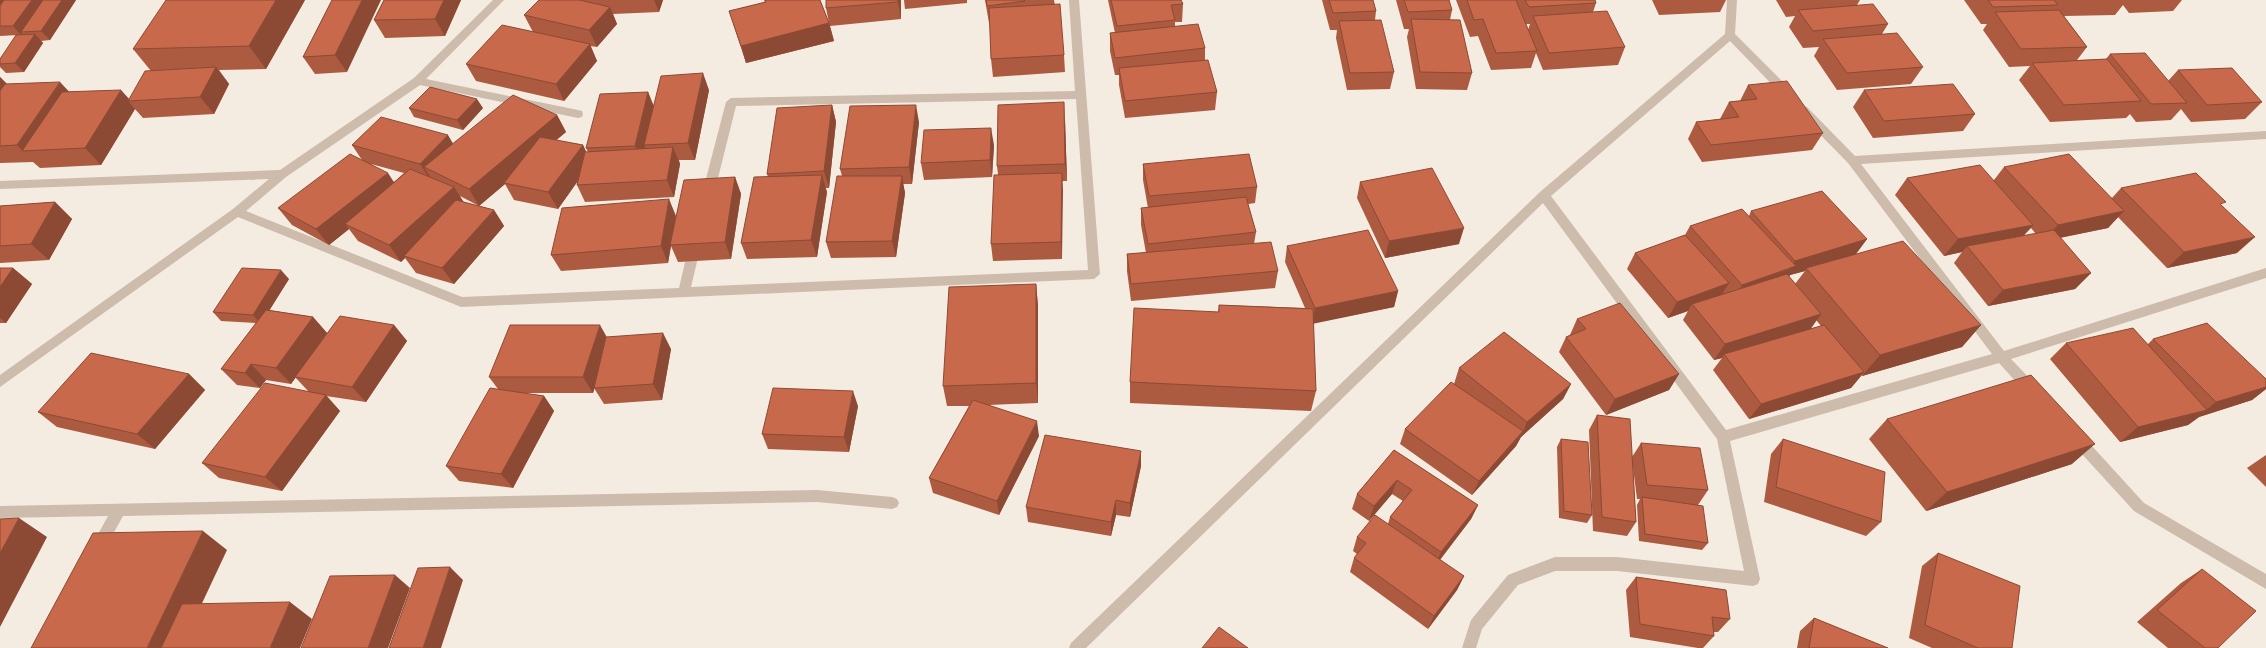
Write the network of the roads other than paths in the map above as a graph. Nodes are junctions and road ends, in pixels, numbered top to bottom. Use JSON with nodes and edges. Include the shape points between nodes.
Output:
{"nodes":[{"id":1,"x":499,"y":0,"type":"edge"},
{"id":2,"x":1074,"y":0,"type":"edge"},
{"id":3,"x":1732,"y":0,"type":"edge"},
{"id":4,"x":1730,"y":36,"type":"junction"},
{"id":5,"x":418,"y":81,"type":"junction"},
{"id":6,"x":1081,"y":95,"type":"junction"},
{"id":7,"x":578,"y":114,"type":"dead end"},
{"id":8,"x":2266,"y":136,"type":"edge"},
{"id":9,"x":1852,"y":160,"type":"junction"},
{"id":10,"x":282,"y":174,"type":"junction"},
{"id":11,"x":0,"y":185,"type":"edge"},
{"id":12,"x":1544,"y":195,"type":"junction"},
{"id":13,"x":705,"y":207,"type":"edge"},
{"id":14,"x":237,"y":212,"type":"junction"},
{"id":15,"x":698,"y":235,"type":"edge"},
{"id":16,"x":2266,"y":273,"type":"edge"},
{"id":17,"x":684,"y":292,"type":"junction"},
{"id":18,"x":2001,"y":357,"type":"junction"},
{"id":19,"x":0,"y":382,"type":"edge"},
{"id":20,"x":2041,"y":400,"type":"edge"},
{"id":21,"x":2067,"y":428,"type":"edge"},
{"id":22,"x":1723,"y":437,"type":"junction"},
{"id":23,"x":892,"y":503,"type":"dead end"},
{"id":24,"x":119,"y":509,"type":"junction"},
{"id":25,"x":0,"y":512,"type":"edge"},
{"id":26,"x":90,"y":561,"type":"edge"},
{"id":27,"x":2266,"y":582,"type":"edge"},
{"id":28,"x":1076,"y":648,"type":"edge"},
{"id":29,"x":1468,"y":648,"type":"edge"}],
"edges":[{"from":1,"to":5,"type":"street"},
{"from":2,"to":6,"type":"street"},
{"from":3,"to":4,"type":"street"},
{"from":4,"to":9,"type":"street"},
{"from":4,"to":12,"type":"street"},
{"from":5,"to":7,"type":"street"},
{"from":5,"to":10,"type":"street"},
{"from":6,"to":13,"type":"street","via":[[731,102]]},
{"from":6,"to":17,"type":"street","via":[[1094,274]]},
{"from":8,"to":9,"type":"street"},
{"from":9,"to":18,"type":"street"},
{"from":10,"to":11,"type":"street"},
{"from":10,"to":14,"type":"street"},
{"from":12,"to":22,"type":"street"},
{"from":12,"to":28,"type":"street"},
{"from":14,"to":17,"type":"street","via":[[461,302]]},
{"from":14,"to":19,"type":"street"},
{"from":15,"to":17,"type":"street"},
{"from":16,"to":18,"type":"street"},
{"from":18,"to":20,"type":"street"},
{"from":18,"to":22,"type":"street"},
{"from":21,"to":27,"type":"street","via":[[2139,507]]},
{"from":22,"to":29,"type":"street","via":[[1753,579],[1617,564],[1555,564],[1513,580],[1476,625]]},
{"from":23,"to":24,"type":"street","via":[[817,496]]},
{"from":24,"to":25,"type":"street"},
{"from":24,"to":26,"type":"street"}]}
